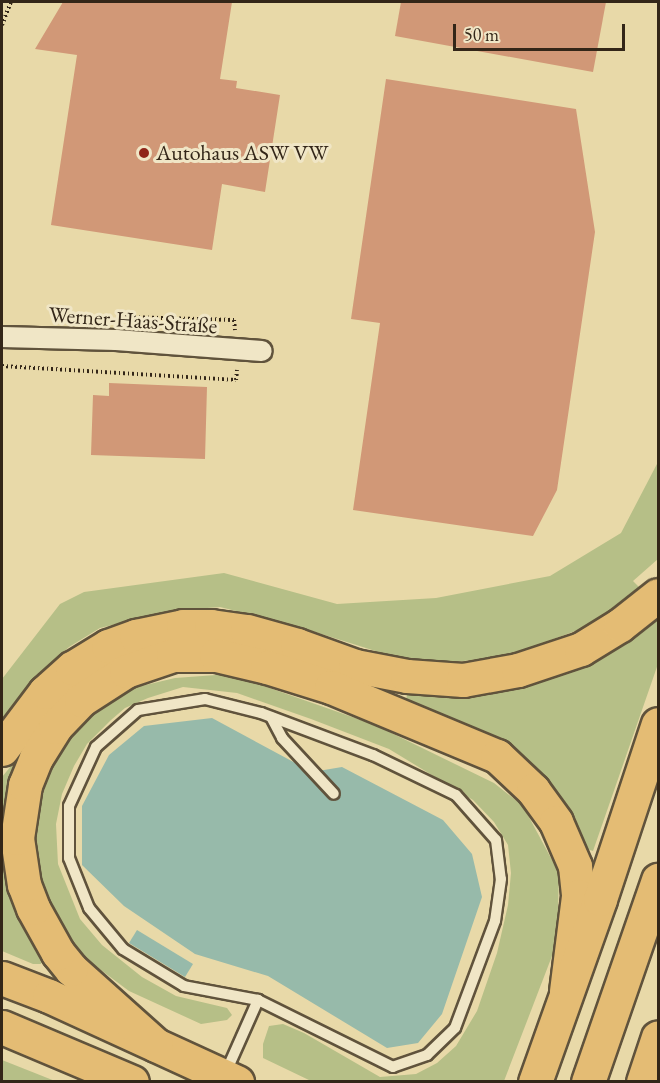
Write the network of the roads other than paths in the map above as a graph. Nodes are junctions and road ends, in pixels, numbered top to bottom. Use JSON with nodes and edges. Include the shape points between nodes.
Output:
{"nodes":[{"id":1,"x":2,"y":337,"type":"edge"},
{"id":2,"x":262,"y":351,"type":"dead end"},
{"id":3,"x":658,"y":595,"type":"edge"},
{"id":4,"x":271,"y":717,"type":"junction"},
{"id":5,"x":658,"y":724,"type":"edge"},
{"id":6,"x":2,"y":749,"type":"edge"},
{"id":7,"x":334,"y":794,"type":"dead end"},
{"id":8,"x":658,"y":880,"type":"edge"},
{"id":9,"x":2,"y":978,"type":"edge"},
{"id":10,"x":566,"y":991,"type":"junction"},
{"id":11,"x":258,"y":1000,"type":"junction"},
{"id":12,"x":2,"y":1027,"type":"edge"},
{"id":13,"x":658,"y":1037,"type":"edge"},
{"id":14,"x":156,"y":1045,"type":"junction"},
{"id":15,"x":231,"y":1078,"type":"edge"},
{"id":16,"x":132,"y":1082,"type":"edge"},
{"id":17,"x":534,"y":1082,"type":"edge"},
{"id":18,"x":588,"y":1082,"type":"edge"},
{"id":19,"x":643,"y":1082,"type":"edge"}],
"edges":[{"from":1,"to":2,"type":"street","name":"Werner-Haas-Straße","via":[[116,340]]},
{"from":3,"to":6,"type":"highway","via":[[581,649],[518,670],[464,680],[407,676],[355,666],[287,642],[211,626],[183,626],[136,636],[108,646],[72,668],[45,692]]},
{"from":4,"to":7,"type":"lane","via":[[282,738]]},
{"from":4,"to":11,"type":"lane","via":[[205,699],[138,710],[96,747],[69,806],[69,858],[89,908],[123,949],[184,986]]},
{"from":4,"to":11,"type":"lane","via":[[373,755],[456,795],[496,840],[501,879],[495,921],[455,1028],[427,1055],[393,1067]]},
{"from":5,"to":10,"type":"highway"},
{"from":8,"to":18,"type":"highway"},
{"from":9,"to":14,"type":"highway"},
{"from":10,"to":14,"type":"highway","via":[[578,896],[575,866],[556,822],[533,790],[497,756],[331,687],[267,667],[216,655],[173,655],[126,671],[81,700],[55,727],[25,785],[17,838],[24,885],[41,926],[58,953]]},
{"from":10,"to":17,"type":"highway"},
{"from":11,"to":15,"type":"lane"},
{"from":12,"to":16,"type":"highway"},
{"from":13,"to":19,"type":"highway"},
{"from":14,"to":15,"type":"highway"}]}
